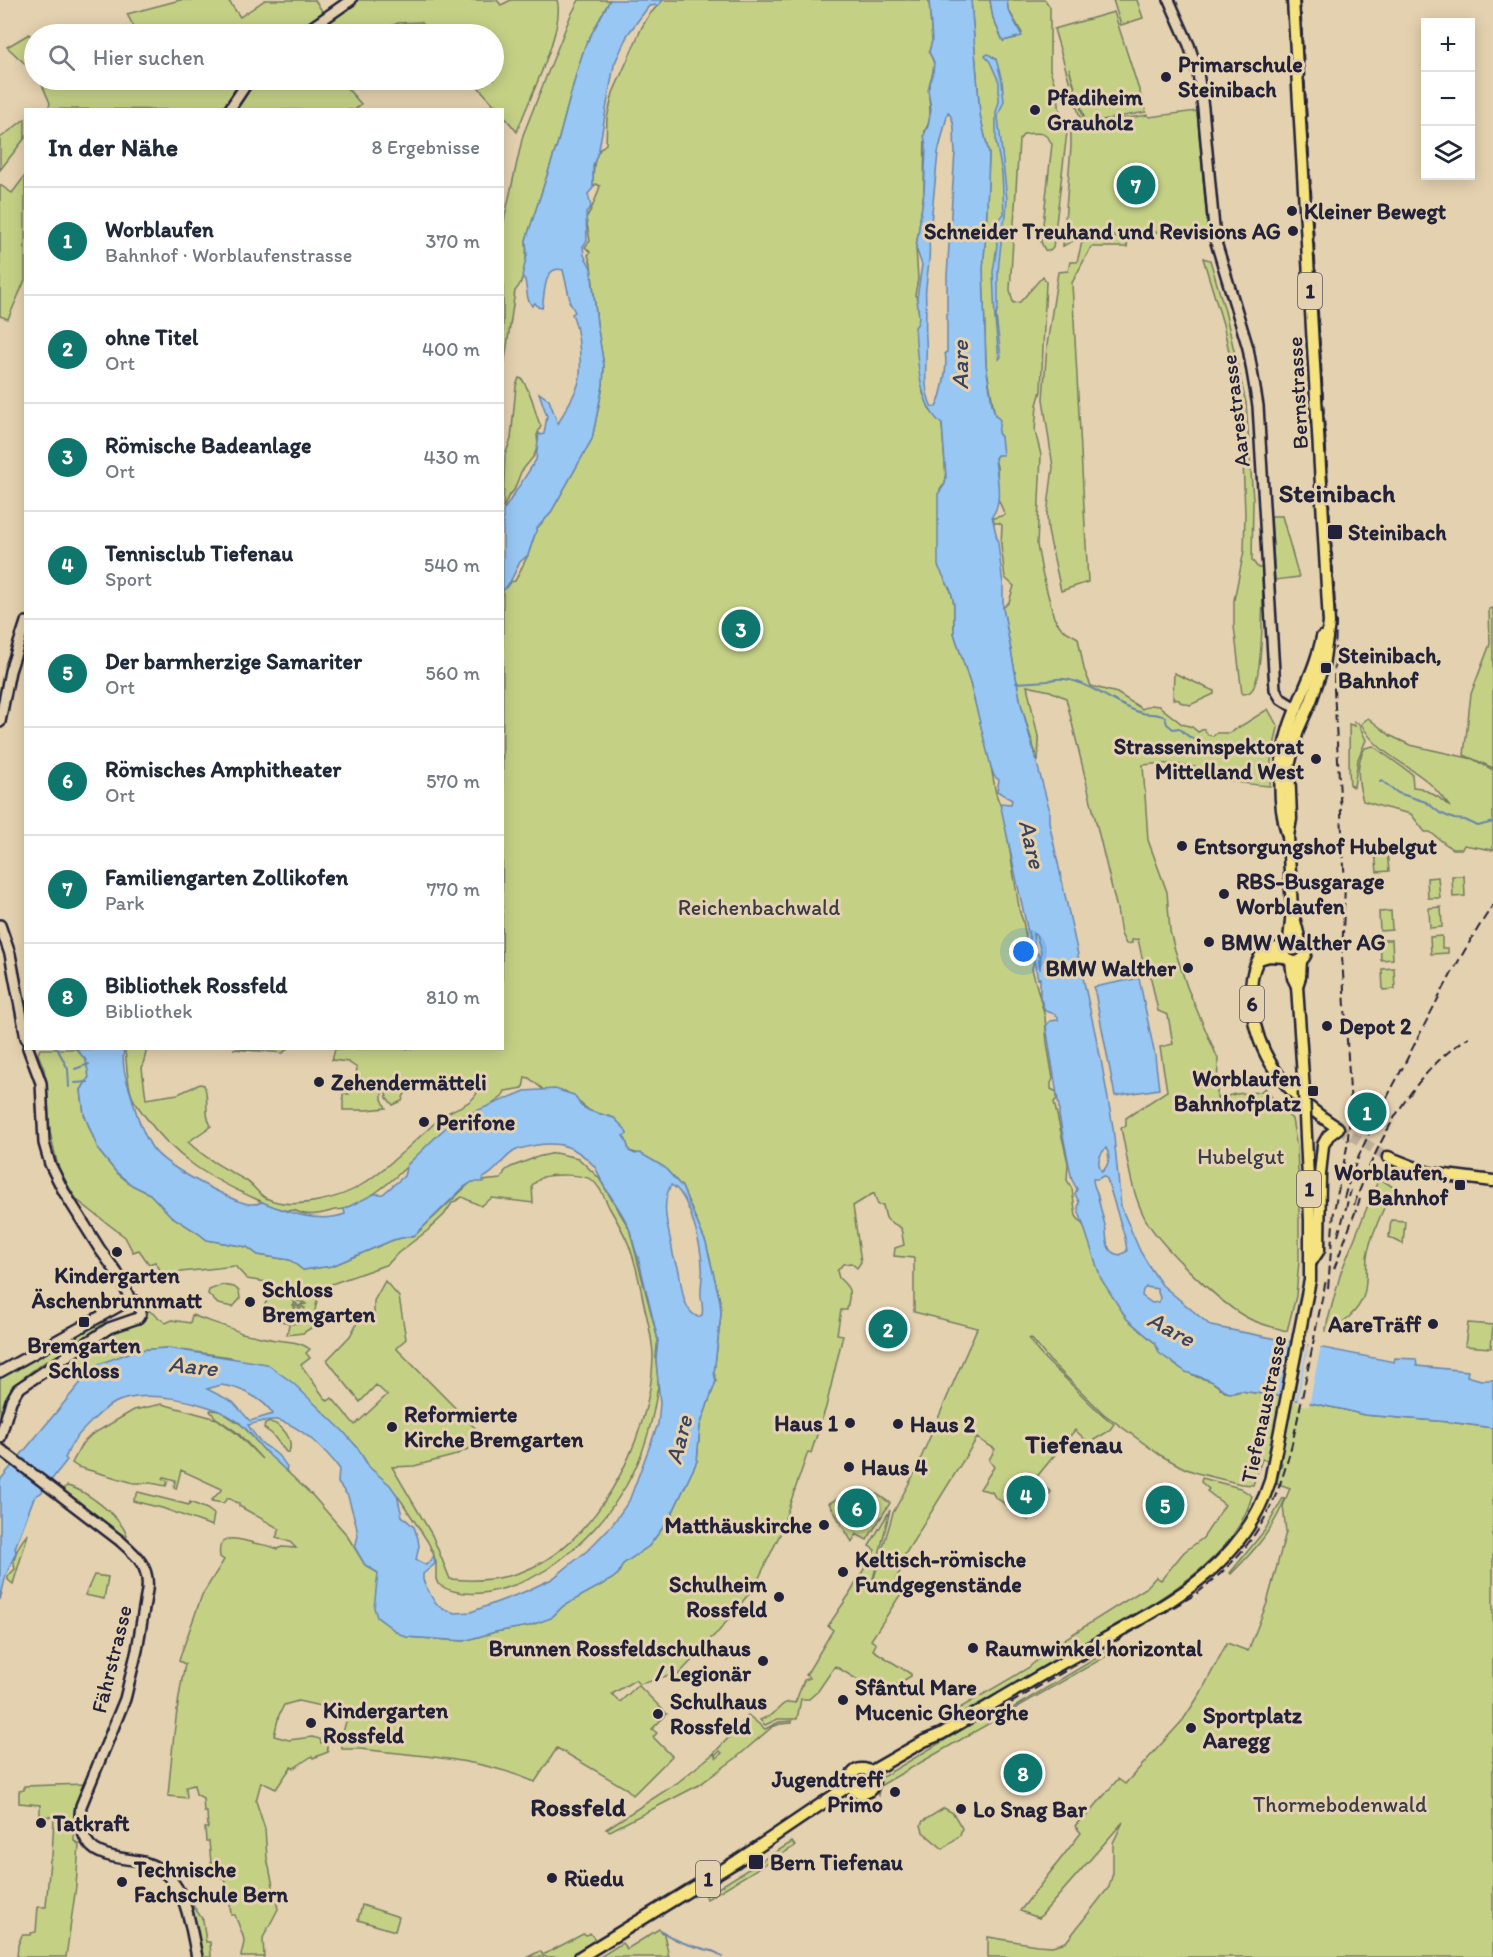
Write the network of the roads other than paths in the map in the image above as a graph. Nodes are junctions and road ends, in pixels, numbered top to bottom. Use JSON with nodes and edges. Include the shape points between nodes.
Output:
{"nodes":[{"id":1,"x":351,"y":0,"type":"edge"},
{"id":2,"x":1168,"y":0,"type":"edge"},
{"id":3,"x":1293,"y":0,"type":"edge"},
{"id":4,"x":316,"y":24,"type":"edge"},
{"id":5,"x":242,"y":90,"type":"edge"},
{"id":6,"x":230,"y":108,"type":"edge"},
{"id":7,"x":24,"y":628,"type":"edge"},
{"id":8,"x":1301,"y":711,"type":"junction"},
{"id":9,"x":0,"y":722,"type":"edge"},
{"id":10,"x":0,"y":925,"type":"edge"},
{"id":11,"x":1292,"y":951,"type":"junction"},
{"id":12,"x":24,"y":1028,"type":"edge"},
{"id":13,"x":29,"y":1050,"type":"edge"},
{"id":14,"x":1388,"y":1157,"type":"tunnel mouth"},
{"id":15,"x":1493,"y":1180,"type":"edge"},
{"id":16,"x":1311,"y":1262,"type":"junction"},
{"id":17,"x":130,"y":1300,"type":"junction"},
{"id":18,"x":0,"y":1372,"type":"edge"},
{"id":19,"x":0,"y":1438,"type":"edge"},
{"id":20,"x":3,"y":1452,"type":"edge"},
{"id":21,"x":872,"y":1775,"type":"junction"},
{"id":22,"x":853,"y":1787,"type":"junction"},
{"id":23,"x":197,"y":1957,"type":"edge"},
{"id":24,"x":580,"y":1957,"type":"edge"},
{"id":25,"x":592,"y":1957,"type":"edge"}],
"edges":[{"from":1,"to":4,"type":"street"},
{"from":2,"to":8,"type":"street","name":"Aarestrasse","via":[[1198,73],[1215,239],[1242,327],[1257,396],[1275,689],[1281,699]]},
{"from":3,"to":8,"type":"main road","name":"Bernstrasse","number":"1","via":[[1327,605]]},
{"from":5,"to":6,"type":"street"},
{"from":7,"to":9,"type":"street"},
{"from":8,"to":11,"type":"main road","name":"Bernstrasse","number":"1","via":[[1286,740],[1281,766],[1292,910],[1298,924]]},
{"from":10,"to":12,"type":"street","via":[[10,954]]},
{"from":11,"to":16,"type":"main road","name":"Tiefenaustrasse","number":"1","bridge":true,"via":[[1300,977],[1297,986]]},
{"from":11,"to":16,"type":"main road","number":"6","via":[[1259,959],[1252,975],[1251,1000],[1265,1052],[1278,1076],[1307,1106],[1338,1128],[1323,1145],[1319,1250]]},
{"from":13,"to":17,"type":"street","via":[[41,1083],[43,1137],[50,1164],[122,1280]]},
{"from":14,"to":15,"type":"main road","via":[[1429,1173]]},
{"from":16,"to":21,"type":"main road","name":"Tiefenaustrasse","number":"1","via":[[1309,1290],[1275,1461],[1263,1501],[1230,1552],[1204,1578],[1167,1603]]},
{"from":17,"to":18,"type":"street"},
{"from":17,"to":19,"type":"street","via":[[140,1305],[138,1318],[109,1328],[18,1389]]},
{"from":20,"to":23,"type":"street","name":"Fährstrasse","via":[[134,1552],[144,1564],[148,1585],[128,1689],[81,1806],[82,1829],[95,1850],[149,1863],[172,1881],[183,1900]]},
{"from":21,"to":22,"type":"main road","via":[[868,1791]]},
{"from":21,"to":22,"type":"main road","via":[[863,1769],[856,1771],[851,1777]]},
{"from":22,"to":24,"type":"main road","number":"1"},
{"from":22,"to":25,"type":"main road","number":"1","via":[[760,1855]]}]}
